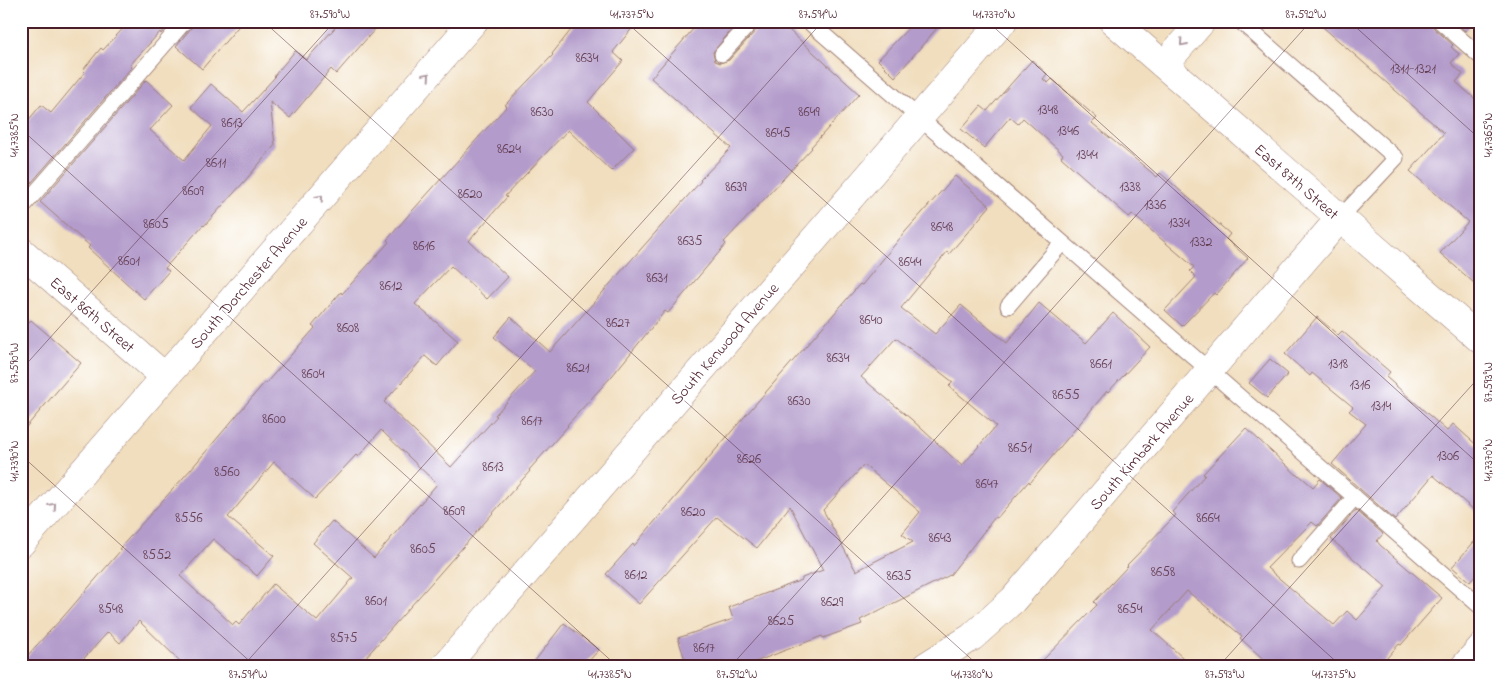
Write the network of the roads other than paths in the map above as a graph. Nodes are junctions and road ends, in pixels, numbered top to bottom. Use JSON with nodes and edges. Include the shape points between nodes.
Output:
{"nodes":[{"id":1,"x":185,"y":21,"type":"edge"},
{"id":2,"x":474,"y":21,"type":"edge"},
{"id":3,"x":752,"y":21,"type":"edge"},
{"id":4,"x":808,"y":21,"type":"edge"},
{"id":5,"x":1003,"y":21,"type":"edge"},
{"id":6,"x":1113,"y":21,"type":"edge"},
{"id":7,"x":1202,"y":21,"type":"edge"},
{"id":8,"x":1240,"y":21,"type":"edge"},
{"id":9,"x":1440,"y":21,"type":"edge"},
{"id":10,"x":1478,"y":48,"type":"edge"},
{"id":11,"x":722,"y":54,"type":"dead end"},
{"id":12,"x":1164,"y":65,"type":"junction"},
{"id":13,"x":919,"y":118,"type":"junction"},
{"id":14,"x":21,"y":209,"type":"edge"},
{"id":15,"x":1340,"y":218,"type":"junction"},
{"id":16,"x":1062,"y":243,"type":"junction"},
{"id":17,"x":21,"y":251,"type":"edge"},
{"id":18,"x":1008,"y":306,"type":"dead end"},
{"id":19,"x":1481,"y":340,"type":"edge"},
{"id":20,"x":1209,"y":371,"type":"junction"},
{"id":21,"x":165,"y":377,"type":"junction"},
{"id":22,"x":1355,"y":497,"type":"junction"},
{"id":23,"x":21,"y":543,"type":"edge"},
{"id":24,"x":1299,"y":561,"type":"dead end"},
{"id":25,"x":1481,"y":607,"type":"edge"},
{"id":26,"x":1481,"y":648,"type":"edge"},
{"id":27,"x":445,"y":666,"type":"edge"},
{"id":28,"x":926,"y":666,"type":"edge"},
{"id":29,"x":1465,"y":666,"type":"edge"}],
"edges":[{"from":1,"to":14,"type":"lane"},
{"from":21,"to":2,"type":"street","name":"South Dorchester Avenue","one_way":true},
{"from":3,"to":11,"type":"lane"},
{"from":4,"to":13,"type":"lane"},
{"from":5,"to":13,"type":"street","name":"South Kenwood Avenue"},
{"from":6,"to":12,"type":"street","name":"East 87th Street"},
{"from":7,"to":12,"type":"street","one_way":true},
{"from":8,"to":15,"type":"lane","via":[[1396,158]]},
{"from":9,"to":10,"type":"lane"},
{"from":12,"to":15,"type":"street","name":"East 87th Street"},
{"from":13,"to":16,"type":"lane"},
{"from":13,"to":27,"type":"street","name":"South Kenwood Avenue"},
{"from":15,"to":19,"type":"street","name":"East 87th Street"},
{"from":15,"to":20,"type":"street","name":"South Kimbark Avenue"},
{"from":16,"to":18,"type":"lane"},
{"from":16,"to":20,"type":"lane"},
{"from":17,"to":21,"type":"street","name":"East 86th Street"},
{"from":20,"to":22,"type":"lane"},
{"from":20,"to":28,"type":"street","name":"South Kimbark Avenue","via":[[1013,600],[972,637]]},
{"from":23,"to":21,"type":"street","name":"South Dorchester Avenue","one_way":true},
{"from":22,"to":24,"type":"lane"},
{"from":22,"to":25,"type":"lane"},
{"from":26,"to":29,"type":"street"}]}
